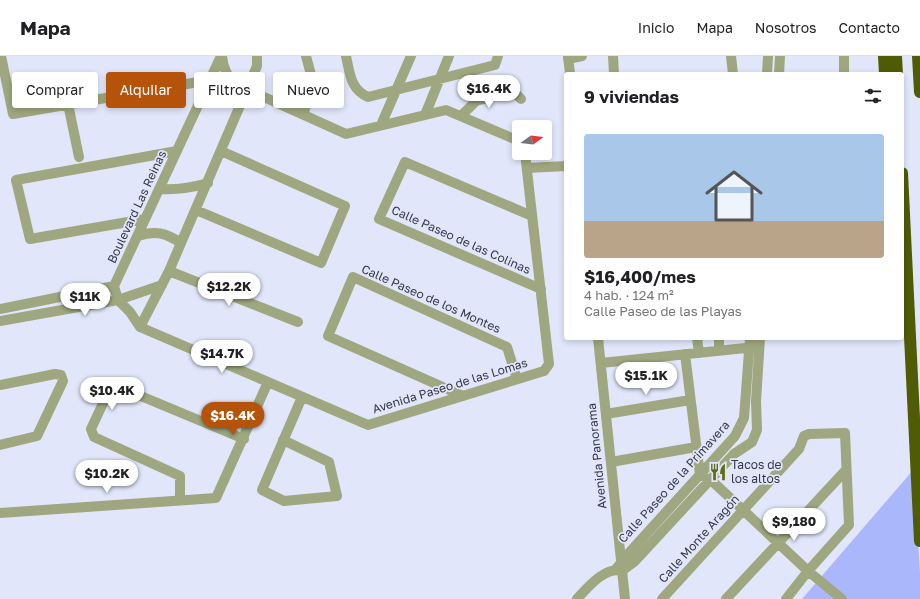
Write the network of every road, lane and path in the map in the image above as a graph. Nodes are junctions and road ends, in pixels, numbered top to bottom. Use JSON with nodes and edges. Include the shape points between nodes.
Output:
{"nodes":[{"id":1,"x":1,"y":56,"type":"edge"},
{"id":2,"x":222,"y":56,"type":"edge"},
{"id":3,"x":257,"y":56,"type":"edge"},
{"id":4,"x":306,"y":56,"type":"edge"},
{"id":5,"x":346,"y":56,"type":"edge"},
{"id":6,"x":411,"y":56,"type":"edge"},
{"id":7,"x":449,"y":56,"type":"edge"},
{"id":8,"x":498,"y":56,"type":"edge"},
{"id":9,"x":582,"y":56,"type":"edge"},
{"id":10,"x":613,"y":56,"type":"edge"},
{"id":11,"x":731,"y":56,"type":"edge"},
{"id":12,"x":768,"y":56,"type":"edge"},
{"id":13,"x":780,"y":56,"type":"edge"},
{"id":14,"x":844,"y":56,"type":"edge"},
{"id":15,"x":884,"y":56,"type":"edge"},
{"id":16,"x":896,"y":56,"type":"edge"},
{"id":17,"x":918,"y":56,"type":"edge"},
{"id":18,"x":568,"y":57,"type":"edge"},
{"id":19,"x":214,"y":72,"type":"edge"},
{"id":20,"x":226,"y":72,"type":"edge"},
{"id":21,"x":254,"y":72,"type":"edge"},
{"id":22,"x":570,"y":72,"type":"edge"},
{"id":23,"x":614,"y":72,"type":"edge"},
{"id":24,"x":733,"y":72,"type":"edge"},
{"id":25,"x":767,"y":72,"type":"edge"},
{"id":26,"x":779,"y":72,"type":"edge"},
{"id":27,"x":844,"y":72,"type":"edge"},
{"id":28,"x":885,"y":72,"type":"edge"},
{"id":29,"x":897,"y":72,"type":"edge"},
{"id":30,"x":440,"y":78,"type":"junction"},
{"id":31,"x":194,"y":83,"type":"edge"},
{"id":32,"x":397,"y":90,"type":"junction"},
{"id":33,"x":920,"y":92,"type":"edge"},
{"id":34,"x":265,"y":98,"type":"edge"},
{"id":35,"x":98,"y":99,"type":"edge"},
{"id":36,"x":521,"y":99,"type":"dead end"},
{"id":37,"x":46,"y":108,"type":"edge"},
{"id":38,"x":69,"y":108,"type":"edge"},
{"id":39,"x":197,"y":108,"type":"edge"},
{"id":40,"x":239,"y":108,"type":"edge"},
{"id":41,"x":303,"y":114,"type":"junction"},
{"id":42,"x":425,"y":115,"type":"junction"},
{"id":43,"x":461,"y":116,"type":"junction"},
{"id":44,"x":381,"y":125,"type":"junction"},
{"id":45,"x":512,"y":138,"type":"edge"},
{"id":46,"x":177,"y":151,"type":"junction"},
{"id":47,"x":221,"y":151,"type":"junction"},
{"id":48,"x":79,"y":157,"type":"dead end"},
{"id":49,"x":526,"y":160,"type":"edge"},
{"id":50,"x":564,"y":166,"type":"edge"},
{"id":51,"x":527,"y":168,"type":"junction"},
{"id":52,"x":208,"y":183,"type":"junction"},
{"id":53,"x":159,"y":189,"type":"junction"},
{"id":54,"x":196,"y":210,"type":"junction"},
{"id":55,"x":904,"y":215,"type":"edge"},
{"id":56,"x":532,"y":216,"type":"junction"},
{"id":57,"x":145,"y":219,"type":"junction"},
{"id":58,"x":138,"y":236,"type":"junction"},
{"id":59,"x":181,"y":243,"type":"junction"},
{"id":60,"x":169,"y":271,"type":"junction"},
{"id":61,"x":162,"y":285,"type":"junction"},
{"id":62,"x":114,"y":286,"type":"junction"},
{"id":63,"x":541,"y":289,"type":"junction"},
{"id":64,"x":118,"y":300,"type":"junction"},
{"id":65,"x":3,"y":308,"type":"edge"},
{"id":66,"x":904,"y":317,"type":"edge"},
{"id":67,"x":4,"y":320,"type":"edge"},
{"id":68,"x":298,"y":322,"type":"dead end"},
{"id":69,"x":140,"y":326,"type":"junction"},
{"id":70,"x":598,"y":340,"type":"edge"},
{"id":71,"x":697,"y":340,"type":"edge"},
{"id":72,"x":719,"y":340,"type":"edge"},
{"id":73,"x":754,"y":343,"type":"edge"},
{"id":74,"x":718,"y":351,"type":"junction"},
{"id":75,"x":699,"y":353,"type":"junction"},
{"id":76,"x":685,"y":354,"type":"junction"},
{"id":77,"x":600,"y":363,"type":"junction"},
{"id":78,"x":911,"y":363,"type":"junction"},
{"id":79,"x":517,"y":379,"type":"junction"},
{"id":80,"x":268,"y":382,"type":"junction"},
{"id":81,"x":0,"y":385,"type":"edge"},
{"id":82,"x":463,"y":396,"type":"junction"},
{"id":83,"x":302,"y":397,"type":"junction"},
{"id":84,"x":690,"y":400,"type":"junction"},
{"id":85,"x":606,"y":414,"type":"junction"},
{"id":86,"x":744,"y":418,"type":"junction"},
{"id":87,"x":757,"y":424,"type":"junction"},
{"id":88,"x":735,"y":436,"type":"junction"},
{"id":89,"x":244,"y":439,"type":"junction"},
{"id":90,"x":283,"y":440,"type":"junction"},
{"id":91,"x":0,"y":444,"type":"edge"},
{"id":92,"x":747,"y":446,"type":"junction"},
{"id":93,"x":696,"y":447,"type":"junction"},
{"id":94,"x":611,"y":462,"type":"junction"},
{"id":95,"x":846,"y":470,"type":"junction"},
{"id":96,"x":700,"y":475,"type":"junction"},
{"id":97,"x":710,"y":480,"type":"junction"},
{"id":98,"x":180,"y":500,"type":"junction"},
{"id":99,"x":743,"y":510,"type":"junction"},
{"id":100,"x":0,"y":513,"type":"edge"},
{"id":101,"x":920,"y":541,"type":"edge"},
{"id":102,"x":778,"y":543,"type":"junction"},
{"id":103,"x":620,"y":567,"type":"junction"},
{"id":104,"x":808,"y":571,"type":"junction"},
{"id":105,"x":576,"y":599,"type":"edge"},
{"id":106,"x":625,"y":599,"type":"edge"},
{"id":107,"x":662,"y":599,"type":"edge"},
{"id":108,"x":726,"y":599,"type":"edge"},
{"id":109,"x":786,"y":599,"type":"edge"},
{"id":110,"x":842,"y":599,"type":"edge"}],
"edges":[{"from":1,"to":37,"type":"street","via":[[13,114]]},
{"from":2,"to":19,"type":"street","name":"Boulevard Las Reinas"},
{"from":2,"to":20,"type":"street"},
{"from":3,"to":21,"type":"street"},
{"from":4,"to":41,"type":"street","via":[[314,86]]},
{"from":5,"to":32,"type":"street","via":[[354,86],[360,93],[368,97]]},
{"from":6,"to":32,"type":"street"},
{"from":7,"to":30,"type":"street"},
{"from":8,"to":30,"type":"street","via":[[495,64]]},
{"from":9,"to":18,"type":"street"},
{"from":10,"to":23,"type":"street"},
{"from":11,"to":24,"type":"street"},
{"from":12,"to":25,"type":"street"},
{"from":13,"to":26,"type":"street"},
{"from":14,"to":27,"type":"street"},
{"from":15,"to":28,"type":"highway"},
{"from":16,"to":29,"type":"highway"},
{"from":17,"to":33,"type":"highway"},
{"from":18,"to":22,"type":"street"},
{"from":30,"to":32,"type":"street"},
{"from":30,"to":42,"type":"street"},
{"from":31,"to":35,"type":"street"},
{"from":32,"to":44,"type":"street"},
{"from":34,"to":41,"type":"street"},
{"from":36,"to":43,"type":"street","via":[[513,91],[476,101]]},
{"from":38,"to":48,"type":"street"},
{"from":39,"to":46,"type":"street","name":"Boulevard Las Reinas"},
{"from":40,"to":47,"type":"street"},
{"from":41,"to":44,"type":"street","via":[[346,134]]},
{"from":42,"to":43,"type":"street","via":[[446,110]]},
{"from":42,"to":44,"type":"street"},
{"from":43,"to":45,"type":"street"},
{"from":46,"to":53,"type":"street","name":"Boulevard Las Reinas"},
{"from":46,"to":57,"type":"street","via":[[16,180],[30,239]]},
{"from":47,"to":52,"type":"street"},
{"from":47,"to":54,"type":"street","via":[[345,206],[321,263]]},
{"from":49,"to":51,"type":"street","name":"Avenida Paseo de las Lomas"},
{"from":50,"to":51,"type":"street"},
{"from":51,"to":56,"type":"street","name":"Avenida Paseo de las Lomas"},
{"from":52,"to":53,"type":"street","via":[[192,188]]},
{"from":52,"to":54,"type":"street"},
{"from":53,"to":57,"type":"street","name":"Boulevard Las Reinas"},
{"from":54,"to":59,"type":"street"},
{"from":55,"to":78,"type":"highway"},
{"from":56,"to":63,"type":"street","name":"Avenida Paseo de las Lomas"},
{"from":56,"to":63,"type":"street","name":"Calle Paseo de las Colinas","via":[[405,162],[379,219]]},
{"from":57,"to":58,"type":"street","name":"Boulevard Las Reinas"},
{"from":58,"to":59,"type":"street","via":[[148,232],[160,232]]},
{"from":58,"to":62,"type":"street","name":"Boulevard Las Reinas"},
{"from":59,"to":60,"type":"street"},
{"from":60,"to":61,"type":"street"},
{"from":60,"to":68,"type":"street"},
{"from":61,"to":64,"type":"street"},
{"from":61,"to":69,"type":"street"},
{"from":62,"to":64,"type":"street","name":"Avenida Paseo de las Lomas"},
{"from":62,"to":65,"type":"street"},
{"from":63,"to":79,"type":"street","name":"Avenida Paseo de las Lomas","via":[[549,364],[544,371]]},
{"from":64,"to":67,"type":"street"},
{"from":64,"to":69,"type":"street","name":"Avenida Paseo de las Lomas"},
{"from":65,"to":67,"type":"street"},
{"from":66,"to":78,"type":"highway"},
{"from":69,"to":80,"type":"street","name":"Avenida Paseo de las Lomas"},
{"from":70,"to":77,"type":"street","name":"Avenida Panorama"},
{"from":71,"to":75,"type":"street"},
{"from":72,"to":74,"type":"street"},
{"from":73,"to":74,"type":"street"},
{"from":73,"to":86,"type":"street","name":"Calle Paseo de la Primavera"},
{"from":73,"to":87,"type":"street","name":"Calle Paseo de la Primavera"},
{"from":74,"to":75,"type":"street"},
{"from":75,"to":76,"type":"street"},
{"from":76,"to":77,"type":"street"},
{"from":76,"to":84,"type":"street"},
{"from":77,"to":85,"type":"street","name":"Avenida Panorama"},
{"from":78,"to":101,"type":"highway"},
{"from":79,"to":82,"type":"street","name":"Avenida Paseo de las Lomas"},
{"from":79,"to":82,"type":"street","name":"Calle Paseo de los Montes","via":[[507,347],[353,277],[328,336]]},
{"from":80,"to":83,"type":"street","name":"Avenida Paseo de las Lomas"},
{"from":80,"to":89,"type":"street"},
{"from":81,"to":91,"type":"street","via":[[55,374],[61,375],[62,382],[36,436]]},
{"from":82,"to":83,"type":"street","name":"Avenida Paseo de las Lomas","via":[[368,426]]},
{"from":83,"to":90,"type":"street"},
{"from":84,"to":85,"type":"street"},
{"from":84,"to":93,"type":"street"},
{"from":85,"to":94,"type":"street","name":"Avenida Panorama"},
{"from":86,"to":87,"type":"street"},
{"from":86,"to":88,"type":"street","name":"Calle Paseo de la Primavera"},
{"from":87,"to":92,"type":"street","name":"Calle Paseo de la Primavera","via":[[756,436]]},
{"from":88,"to":92,"type":"street"},
{"from":88,"to":96,"type":"street","name":"Calle Paseo de la Primavera"},
{"from":89,"to":98,"type":"street","via":[[216,498]]},
{"from":89,"to":98,"type":"street","via":[[112,384],[91,433],[94,437],[180,476]]},
{"from":90,"to":90,"type":"street","via":[[329,462],[337,496],[284,501],[262,490]]},
{"from":92,"to":97,"type":"street","name":"Calle Paseo de la Primavera","via":[[734,454]]},
{"from":93,"to":94,"type":"street"},
{"from":93,"to":96,"type":"street"},
{"from":94,"to":103,"type":"street","name":"Avenida Panorama"},
{"from":95,"to":99,"type":"street","name":"Calle Monte Aragón","via":[[845,433],[809,434],[804,436],[799,450]]},
{"from":95,"to":102,"type":"street"},
{"from":95,"to":104,"type":"street","via":[[849,525]]},
{"from":96,"to":97,"type":"street"},
{"from":96,"to":103,"type":"street","name":"Calle Paseo de la Primavera"},
{"from":97,"to":99,"type":"street"},
{"from":97,"to":103,"type":"street","name":"Calle Paseo de la Primavera","via":[[634,562]]},
{"from":98,"to":100,"type":"street"},
{"from":99,"to":102,"type":"street"},
{"from":99,"to":107,"type":"street","name":"Calle Monte Aragón"},
{"from":102,"to":104,"type":"street"},
{"from":102,"to":108,"type":"street"},
{"from":103,"to":105,"type":"street","name":"Calle Paseo de la Primavera","via":[[596,578]]},
{"from":103,"to":106,"type":"street","name":"Avenida Panorama"},
{"from":104,"to":109,"type":"street"},
{"from":104,"to":110,"type":"street"}]}
